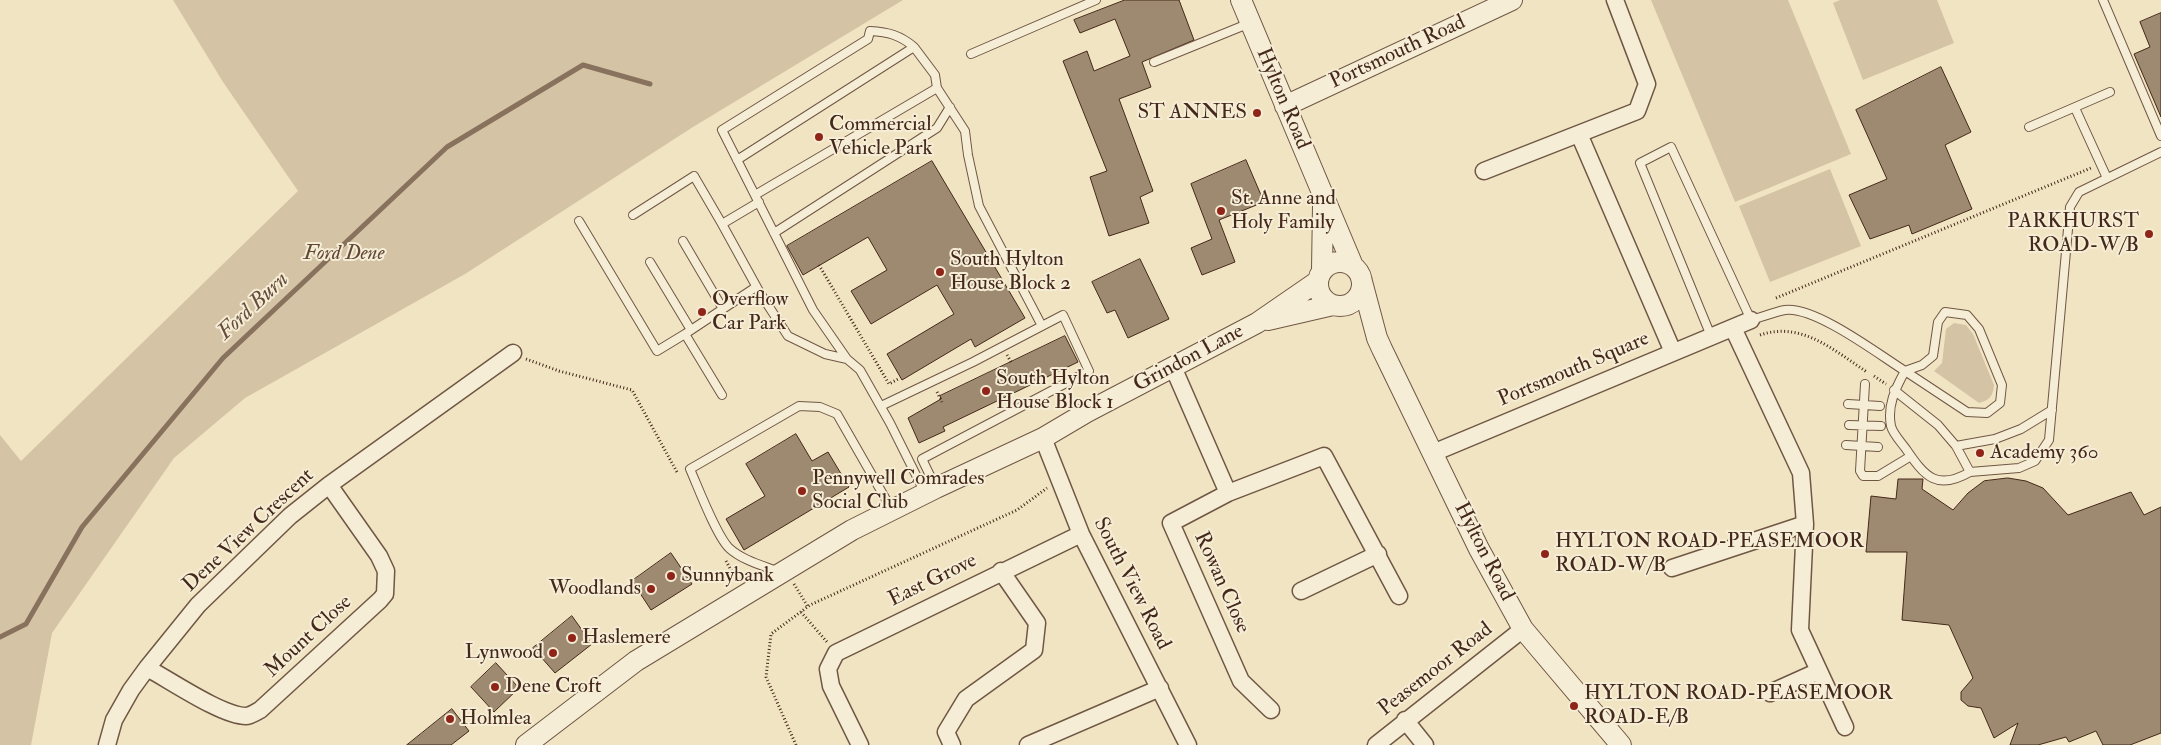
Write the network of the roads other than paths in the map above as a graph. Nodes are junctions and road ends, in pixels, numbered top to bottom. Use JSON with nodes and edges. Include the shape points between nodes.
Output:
{"nodes":[{"id":1,"x":1096,"y":0,"type":"edge"},
{"id":2,"x":1241,"y":0,"type":"edge"},
{"id":3,"x":1512,"y":0,"type":"edge"},
{"id":4,"x":1615,"y":0,"type":"edge"},
{"id":5,"x":2103,"y":0,"type":"edge"},
{"id":6,"x":1250,"y":23,"type":"junction"},
{"id":7,"x":914,"y":47,"type":"junction"},
{"id":8,"x":971,"y":54,"type":"dead end"},
{"id":9,"x":1154,"y":62,"type":"dead end"},
{"id":10,"x":936,"y":88,"type":"junction"},
{"id":11,"x":2110,"y":92,"type":"dead end"},
{"id":12,"x":1285,"y":106,"type":"junction"},
{"id":13,"x":950,"y":107,"type":"junction"},
{"id":14,"x":2075,"y":108,"type":"junction"},
{"id":15,"x":2029,"y":127,"type":"dead end"},
{"id":16,"x":1580,"y":134,"type":"junction"},
{"id":17,"x":2161,"y":136,"type":"edge"},
{"id":18,"x":2161,"y":152,"type":"edge"},
{"id":19,"x":737,"y":160,"type":"junction"},
{"id":20,"x":1484,"y":171,"type":"dead end"},
{"id":21,"x":2107,"y":178,"type":"junction"},
{"id":22,"x":757,"y":199,"type":"junction"},
{"id":23,"x":1323,"y":199,"type":"junction"},
{"id":24,"x":633,"y":215,"type":"dead end"},
{"id":25,"x":580,"y":222,"type":"dead end"},
{"id":26,"x":722,"y":224,"type":"junction"},
{"id":27,"x":774,"y":233,"type":"junction"},
{"id":28,"x":683,"y":241,"type":"dead end"},
{"id":29,"x":650,"y":262,"type":"dead end"},
{"id":30,"x":1357,"y":272,"type":"junction"},
{"id":31,"x":1320,"y":276,"type":"junction"},
{"id":32,"x":756,"y":287,"type":"junction"},
{"id":33,"x":1337,"y":305,"type":"junction"},
{"id":34,"x":723,"y":309,"type":"junction"},
{"id":35,"x":1751,"y":320,"type":"junction"},
{"id":36,"x":1256,"y":323,"type":"junction"},
{"id":37,"x":1042,"y":326,"type":"junction"},
{"id":38,"x":1733,"y":328,"type":"junction"},
{"id":39,"x":688,"y":332,"type":"junction"},
{"id":40,"x":1712,"y":336,"type":"junction"},
{"id":41,"x":1377,"y":338,"type":"junction"},
{"id":42,"x":1673,"y":352,"type":"junction"},
{"id":43,"x":513,"y":353,"type":"road end"},
{"id":44,"x":847,"y":359,"type":"junction"},
{"id":45,"x":1173,"y":367,"type":"junction"},
{"id":46,"x":1904,"y":372,"type":"junction"},
{"id":47,"x":1865,"y":384,"type":"dead end"},
{"id":48,"x":1894,"y":390,"type":"junction"},
{"id":49,"x":722,"y":395,"type":"dead end"},
{"id":50,"x":1848,"y":404,"type":"dead end"},
{"id":51,"x":1863,"y":404,"type":"junction"},
{"id":52,"x":880,"y":406,"type":"junction"},
{"id":53,"x":1880,"y":406,"type":"dead end"},
{"id":54,"x":2052,"y":410,"type":"junction"},
{"id":55,"x":1849,"y":425,"type":"dead end"},
{"id":56,"x":1862,"y":426,"type":"junction"},
{"id":57,"x":1881,"y":426,"type":"dead end"},
{"id":58,"x":1043,"y":438,"type":"junction"},
{"id":59,"x":1846,"y":445,"type":"dead end"},
{"id":60,"x":1861,"y":446,"type":"junction"},
{"id":61,"x":1956,"y":446,"type":"junction"},
{"id":62,"x":1878,"y":447,"type":"dead end"},
{"id":63,"x":1433,"y":453,"type":"junction"},
{"id":64,"x":1911,"y":456,"type":"junction"},
{"id":65,"x":1970,"y":472,"type":"junction"},
{"id":66,"x":329,"y":485,"type":"junction"},
{"id":67,"x":931,"y":491,"type":"junction"},
{"id":68,"x":1228,"y":493,"type":"junction"},
{"id":69,"x":892,"y":510,"type":"junction"},
{"id":70,"x":1805,"y":524,"type":"junction"},
{"id":71,"x":1081,"y":534,"type":"junction"},
{"id":72,"x":1378,"y":554,"type":"junction"},
{"id":73,"x":1672,"y":568,"type":"dead end"},
{"id":74,"x":1001,"y":571,"type":"junction"},
{"id":75,"x":784,"y":572,"type":"junction"},
{"id":76,"x":1301,"y":591,"type":"dead end"},
{"id":77,"x":1400,"y":596,"type":"dead end"},
{"id":78,"x":1523,"y":629,"type":"junction"},
{"id":79,"x":147,"y":668,"type":"junction"},
{"id":80,"x":1819,"y":671,"type":"junction"},
{"id":81,"x":1160,"y":688,"type":"junction"},
{"id":82,"x":1770,"y":693,"type":"dead end"},
{"id":83,"x":1271,"y":710,"type":"dead end"},
{"id":84,"x":1405,"y":720,"type":"junction"},
{"id":85,"x":1845,"y":727,"type":"dead end"},
{"id":86,"x":108,"y":745,"type":"edge"},
{"id":87,"x":526,"y":745,"type":"edge"},
{"id":88,"x":860,"y":745,"type":"edge"},
{"id":89,"x":952,"y":745,"type":"edge"},
{"id":90,"x":1028,"y":745,"type":"edge"},
{"id":91,"x":1188,"y":745,"type":"edge"},
{"id":92,"x":1376,"y":745,"type":"edge"},
{"id":93,"x":1425,"y":745,"type":"edge"},
{"id":94,"x":1621,"y":745,"type":"edge"}],
"edges":[{"from":1,"to":8,"type":"lane"},
{"from":2,"to":6,"type":"street","name":"Hylton Road"},
{"from":3,"to":12,"type":"street","name":"Portsmouth Road"},
{"from":4,"to":16,"type":"street","via":[[1647,84],[1637,111]]},
{"from":5,"to":17,"type":"lane"},
{"from":6,"to":9,"type":"lane"},
{"from":6,"to":12,"type":"street","name":"Hylton Road"},
{"from":7,"to":10,"type":"lane","via":[[934,75]]},
{"from":7,"to":19,"type":"lane"},
{"from":7,"to":19,"type":"lane","via":[[890,32],[870,31],[868,39],[722,130]]},
{"from":10,"to":13,"type":"lane"},
{"from":10,"to":22,"type":"lane"},
{"from":11,"to":14,"type":"lane"},
{"from":12,"to":23,"type":"street","name":"Hylton Road"},
{"from":13,"to":27,"type":"lane","via":[[937,128]]},
{"from":13,"to":37,"type":"lane","via":[[965,131],[979,206]]},
{"from":14,"to":15,"type":"lane"},
{"from":14,"to":21,"type":"lane"},
{"from":16,"to":20,"type":"street"},
{"from":16,"to":42,"type":"street"},
{"from":18,"to":21,"type":"lane"},
{"from":19,"to":22,"type":"lane"},
{"from":21,"to":54,"type":"lane","via":[[2079,192],[2070,207]]},
{"from":22,"to":26,"type":"lane"},
{"from":22,"to":27,"type":"lane"},
{"from":23,"to":30,"type":"street","name":"Hylton Road"},
{"from":23,"to":31,"type":"street","name":"Hylton Road"},
{"from":24,"to":26,"type":"lane","via":[[694,176]]},
{"from":25,"to":39,"type":"lane","via":[[657,351]]},
{"from":26,"to":32,"type":"lane"},
{"from":27,"to":44,"type":"lane","via":[[813,310]]},
{"from":28,"to":34,"type":"lane"},
{"from":29,"to":39,"type":"lane"},
{"from":30,"to":31,"type":"street","via":[[1338,262],[1331,264]]},
{"from":30,"to":33,"type":"street","via":[[1360,292],[1355,300]]},
{"from":30,"to":41,"type":"street","name":"Hylton Road"},
{"from":31,"to":33,"type":"street","via":[[1318,288],[1323,298]]},
{"from":31,"to":36,"type":"street","name":"Grindon Lane"},
{"from":32,"to":34,"type":"lane"},
{"from":32,"to":44,"type":"lane","via":[[788,336],[825,354]]},
{"from":33,"to":36,"type":"street","name":"Grindon Lane"},
{"from":33,"to":41,"type":"street","name":"Hylton Road"},
{"from":34,"to":39,"type":"lane"},
{"from":35,"to":38,"type":"street","name":"Portsmouth Square"},
{"from":35,"to":40,"type":"lane","via":[[1671,147],[1640,163]]},
{"from":35,"to":46,"type":"lane","via":[[1785,310],[1803,312],[1823,320]]},
{"from":36,"to":45,"type":"street","name":"Grindon Lane"},
{"from":37,"to":52,"type":"lane"},
{"from":37,"to":67,"type":"lane","via":[[1063,315],[1090,371],[922,460]]},
{"from":38,"to":40,"type":"street","name":"Portsmouth Square"},
{"from":38,"to":70,"type":"street","via":[[1801,473]]},
{"from":39,"to":49,"type":"lane"},
{"from":40,"to":42,"type":"street","name":"Portsmouth Square"},
{"from":41,"to":63,"type":"street","name":"Hylton Road"},
{"from":42,"to":63,"type":"street","name":"Portsmouth Square"},
{"from":43,"to":66,"type":"street","name":"Dene View Crescent"},
{"from":44,"to":52,"type":"lane","via":[[860,370]]},
{"from":45,"to":58,"type":"street","name":"Grindon Lane"},
{"from":45,"to":68,"type":"street"},
{"from":46,"to":46,"type":"lane","via":[[1922,365],[1933,356],[1938,322],[1945,312],[1966,315],[1979,329],[2002,385],[2000,403],[1987,413],[1967,412]]},
{"from":46,"to":48,"type":"lane"},
{"from":47,"to":51,"type":"lane"},
{"from":48,"to":61,"type":"lane","via":[[1938,425]]},
{"from":48,"to":64,"type":"lane","via":[[1890,408],[1891,428]]},
{"from":50,"to":51,"type":"lane"},
{"from":51,"to":53,"type":"lane"},
{"from":51,"to":56,"type":"lane"},
{"from":52,"to":67,"type":"lane"},
{"from":54,"to":61,"type":"lane","via":[[2021,429],[1995,439]]},
{"from":54,"to":65,"type":"lane","via":[[2049,440],[2035,461],[2019,468]]},
{"from":55,"to":56,"type":"lane"},
{"from":56,"to":57,"type":"lane"},
{"from":56,"to":60,"type":"lane"},
{"from":58,"to":67,"type":"street","name":"Grindon Lane"},
{"from":58,"to":71,"type":"street","name":"South View Road"},
{"from":59,"to":60,"type":"lane"},
{"from":60,"to":62,"type":"lane"},
{"from":60,"to":64,"type":"lane","via":[[1860,471],[1863,476],[1878,476]]},
{"from":61,"to":65,"type":"lane"},
{"from":63,"to":78,"type":"street","name":"Hylton Road"},
{"from":64,"to":65,"type":"lane","via":[[1929,477],[1944,482]]},
{"from":66,"to":79,"type":"street","name":"Dene View Crescent","via":[[290,516],[198,605]]},
{"from":66,"to":79,"type":"street","name":"Mount Close","via":[[386,571],[385,594],[380,600],[260,710],[247,716],[218,707]]},
{"from":67,"to":69,"type":"street","name":"Grindon Lane"},
{"from":68,"to":72,"type":"street","name":"Rowan Close","via":[[1324,456]]},
{"from":68,"to":83,"type":"street","name":"Rowan Close","via":[[1171,523],[1241,681]]},
{"from":69,"to":75,"type":"street","name":"Grindon Lane","via":[[852,530]]},
{"from":69,"to":75,"type":"lane","via":[[837,414],[820,407],[798,406],[690,468],[728,547],[744,558]]},
{"from":70,"to":73,"type":"street"},
{"from":70,"to":80,"type":"street","via":[[1800,630]]},
{"from":71,"to":74,"type":"street","name":"East Grove"},
{"from":71,"to":81,"type":"street","name":"South View Road"},
{"from":72,"to":76,"type":"street"},
{"from":72,"to":77,"type":"street","name":"Rowan Close"},
{"from":74,"to":88,"type":"street","name":"East Grove","via":[[836,653],[828,669],[831,686]]},
{"from":74,"to":89,"type":"street","via":[[1037,623],[1034,650],[966,699],[946,732]]},
{"from":75,"to":87,"type":"street","name":"Grindon Lane","via":[[636,661]]},
{"from":78,"to":84,"type":"street","name":"Peasemoor Road"},
{"from":78,"to":94,"type":"street","name":"Hylton Road"},
{"from":79,"to":86,"type":"street","name":"Dene View Crescent","via":[[130,690],[114,720]]},
{"from":80,"to":82,"type":"street"},
{"from":80,"to":85,"type":"street"},
{"from":81,"to":90,"type":"street"},
{"from":81,"to":91,"type":"street","name":"South View Road"},
{"from":84,"to":92,"type":"street","name":"Peasemoor Road"},
{"from":84,"to":93,"type":"street"}]}
